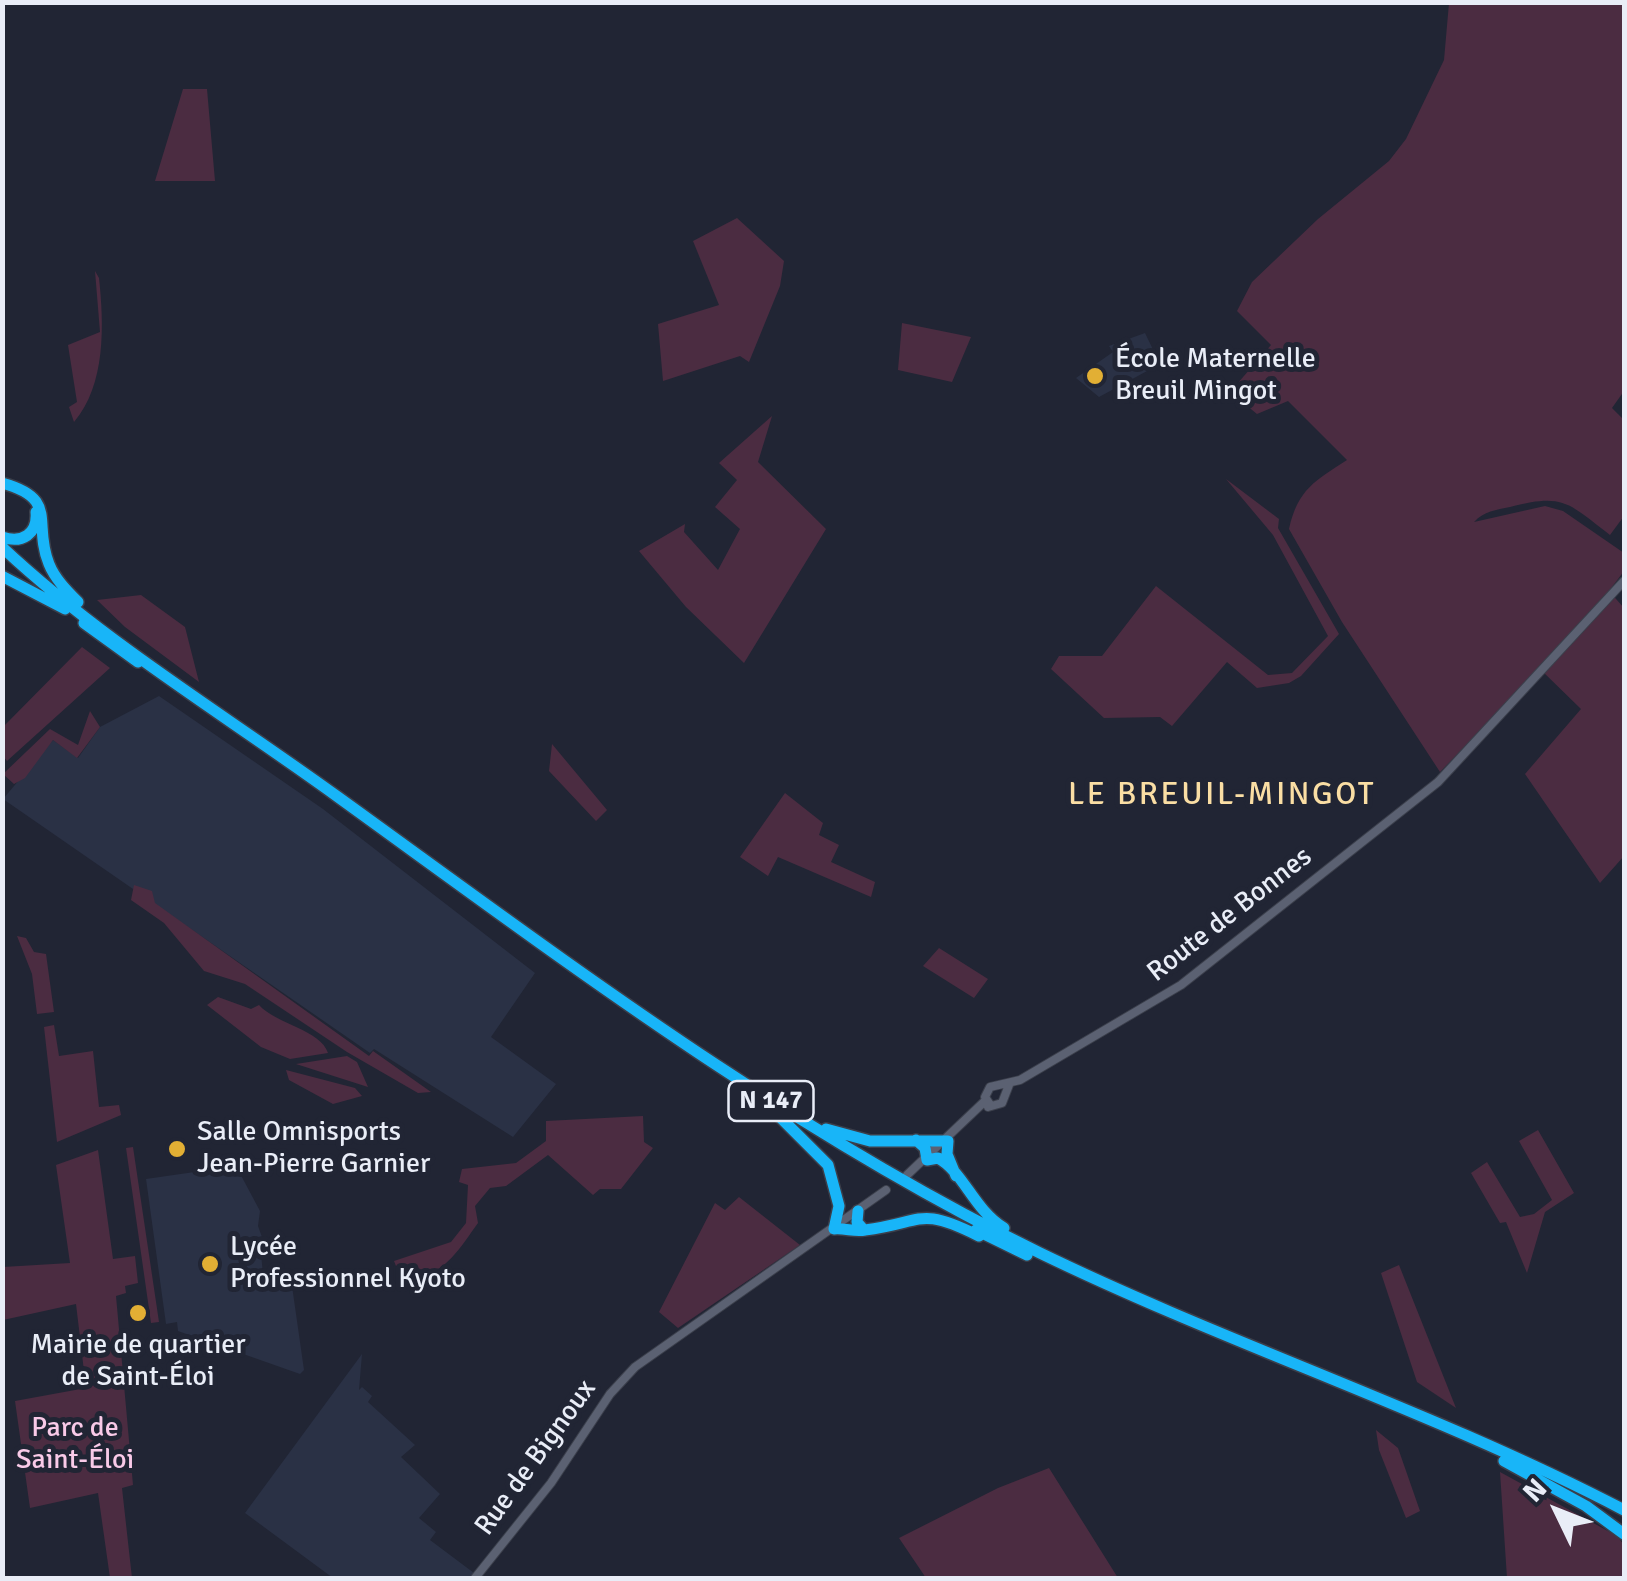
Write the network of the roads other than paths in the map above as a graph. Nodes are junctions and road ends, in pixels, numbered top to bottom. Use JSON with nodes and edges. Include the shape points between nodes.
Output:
{"nodes":[{"id":1,"x":2,"y":487,"type":"edge"},
{"id":2,"x":2,"y":537,"type":"edge"},
{"id":3,"x":2,"y":547,"type":"edge"},
{"id":4,"x":2,"y":558,"type":"edge"},
{"id":5,"x":2,"y":576,"type":"edge"},
{"id":6,"x":1624,"y":581,"type":"edge"},
{"id":7,"x":65,"y":609,"type":"junction"},
{"id":8,"x":106,"y":629,"type":"junction"},
{"id":9,"x":1010,"y":1085,"type":"junction"},
{"id":10,"x":998,"y":1087,"type":"junction"},
{"id":11,"x":1005,"y":1096,"type":"junction"},
{"id":12,"x":986,"y":1105,"type":"junction"},
{"id":13,"x":778,"y":1110,"type":"junction"},
{"id":14,"x":916,"y":1140,"type":"junction"},
{"id":15,"x":948,"y":1141,"type":"junction"},
{"id":16,"x":927,"y":1160,"type":"junction"},
{"id":17,"x":907,"y":1175,"type":"dead end"},
{"id":18,"x":956,"y":1176,"type":"junction"},
{"id":19,"x":886,"y":1190,"type":"dead end"},
{"id":20,"x":839,"y":1206,"type":"junction"},
{"id":21,"x":856,"y":1212,"type":"junction"},
{"id":22,"x":834,"y":1229,"type":"junction"},
{"id":23,"x":864,"y":1230,"type":"junction"},
{"id":24,"x":997,"y":1241,"type":"junction"},
{"id":25,"x":1044,"y":1255,"type":"junction"},
{"id":26,"x":1504,"y":1461,"type":"junction"},
{"id":27,"x":1624,"y":1510,"type":"edge"},
{"id":28,"x":1624,"y":1518,"type":"edge"},
{"id":29,"x":1624,"y":1534,"type":"edge"},
{"id":30,"x":475,"y":1578,"type":"edge"}],
"edges":[{"from":1,"to":2,"type":"highway","via":[[29,498],[37,518],[25,538]]},
{"from":1,"to":8,"type":"highway","via":[[29,492],[39,504],[49,564]]},
{"from":3,"to":8,"type":"highway","number":"N 147"},
{"from":4,"to":7,"type":"highway","number":"N 147"},
{"from":5,"to":7,"type":"highway"},
{"from":6,"to":9,"type":"street","name":"Route de Bonnes","via":[[1438,782],[1181,985]]},
{"from":7,"to":13,"type":"highway","number":"N 147","via":[[619,1008]]},
{"from":8,"to":13,"type":"highway","number":"N 147"},
{"from":9,"to":10,"type":"street","name":"Route de Bonnes"},
{"from":9,"to":11,"type":"street"},
{"from":10,"to":11,"type":"street"},
{"from":10,"to":12,"type":"street","via":[[987,1090]]},
{"from":11,"to":12,"type":"street","via":[[1002,1103]]},
{"from":12,"to":15,"type":"street"},
{"from":13,"to":14,"type":"highway","via":[[853,1138]]},
{"from":13,"to":20,"type":"highway","via":[[820,1154]]},
{"from":13,"to":24,"type":"highway","number":"N 147"},
{"from":13,"to":25,"type":"highway","number":"N 147"},
{"from":14,"to":15,"type":"highway"},
{"from":14,"to":16,"type":"highway"},
{"from":15,"to":16,"type":"street"},
{"from":15,"to":18,"type":"highway"},
{"from":16,"to":17,"type":"street"},
{"from":16,"to":18,"type":"highway","via":[[942,1160]]},
{"from":18,"to":25,"type":"highway","via":[[982,1212]]},
{"from":19,"to":21,"type":"street"},
{"from":20,"to":21,"type":"highway"},
{"from":20,"to":22,"type":"highway"},
{"from":21,"to":22,"type":"street"},
{"from":21,"to":23,"type":"highway"},
{"from":22,"to":23,"type":"highway"},
{"from":22,"to":30,"type":"street","name":"Rue de Bignoux","via":[[635,1366]]},
{"from":23,"to":24,"type":"highway","via":[[932,1217]]},
{"from":24,"to":26,"type":"highway","number":"N 147"},
{"from":25,"to":27,"type":"highway","number":"N 147"},
{"from":26,"to":28,"type":"highway","number":"N 147"},
{"from":26,"to":29,"type":"highway"}]}
